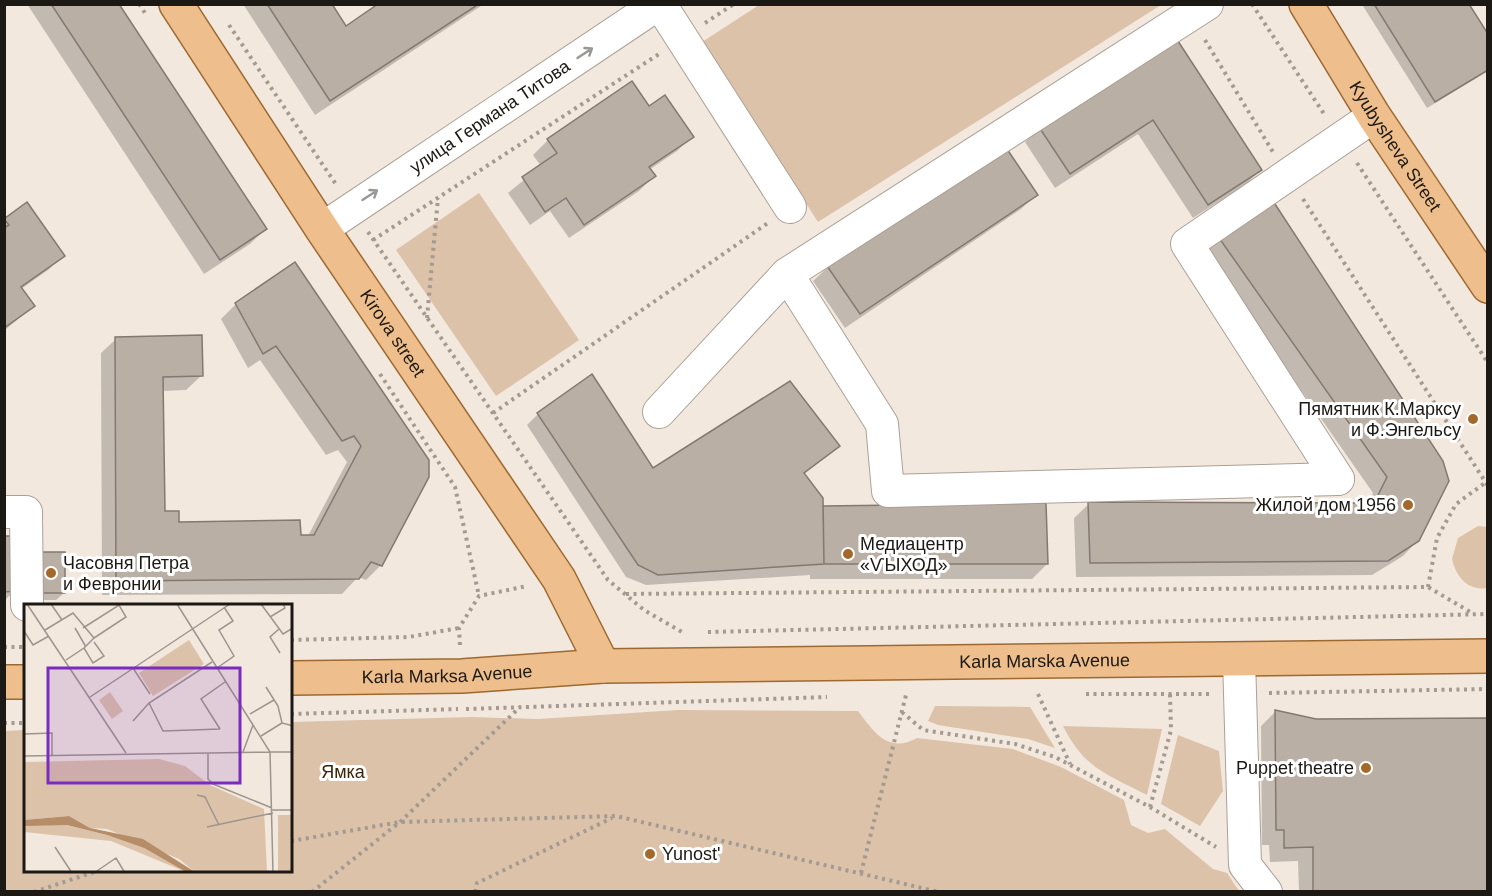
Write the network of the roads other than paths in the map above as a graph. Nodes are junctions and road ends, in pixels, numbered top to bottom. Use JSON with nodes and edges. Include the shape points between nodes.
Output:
{"nodes":[{"id":1,"x":659,"y":4,"type":"edge"},
{"id":2,"x":1305,"y":4,"type":"edge"},
{"id":3,"x":1199,"y":10,"type":"edge"},
{"id":4,"x":164,"y":14,"type":"edge"},
{"id":5,"x":1374,"y":116,"type":"junction"},
{"id":6,"x":790,"y":207,"type":"road end"},
{"id":7,"x":322,"y":229,"type":"junction"},
{"id":8,"x":786,"y":274,"type":"junction"},
{"id":9,"x":1488,"y":286,"type":"edge"},
{"id":10,"x":659,"y":412,"type":"dead end"},
{"id":11,"x":4,"y":512,"type":"edge"},
{"id":12,"x":27,"y":604,"type":"edge"},
{"id":13,"x":1488,"y":656,"type":"edge"},
{"id":14,"x":1239,"y":659,"type":"junction"},
{"id":15,"x":603,"y":666,"type":"junction"},
{"id":16,"x":292,"y":678,"type":"edge"},
{"id":17,"x":4,"y":682,"type":"edge"},
{"id":18,"x":24,"y":682,"type":"edge"},
{"id":19,"x":1266,"y":891,"type":"edge"}],
"edges":[{"from":1,"to":6,"type":"street"},
{"from":7,"to":1,"type":"street","name":"улица Германа Титова","one_way":true},
{"from":2,"to":5,"type":"main road","name":"Kyubysheva Street"},
{"from":3,"to":8,"type":"street"},
{"from":4,"to":7,"type":"main road","name":"Kirova street"},
{"from":5,"to":8,"type":"street","via":[[1187,244],[1338,479],[888,491],[882,424]]},
{"from":5,"to":9,"type":"main road","name":"Kyubysheva Street"},
{"from":7,"to":15,"type":"main road","name":"Kirova street","via":[[559,579]]},
{"from":8,"to":10,"type":"street"},
{"from":11,"to":12,"type":"street","via":[[26,512]]},
{"from":13,"to":14,"type":"main road","name":"Karla Marska Avenue"},
{"from":14,"to":15,"type":"main road","name":"Karla Marska Avenue"},
{"from":14,"to":19,"type":"street","via":[[1245,865]]},
{"from":15,"to":16,"type":"main road","name":"Karla Marksa Avenue","via":[[462,676]]},
{"from":17,"to":18,"type":"main road"}]}
